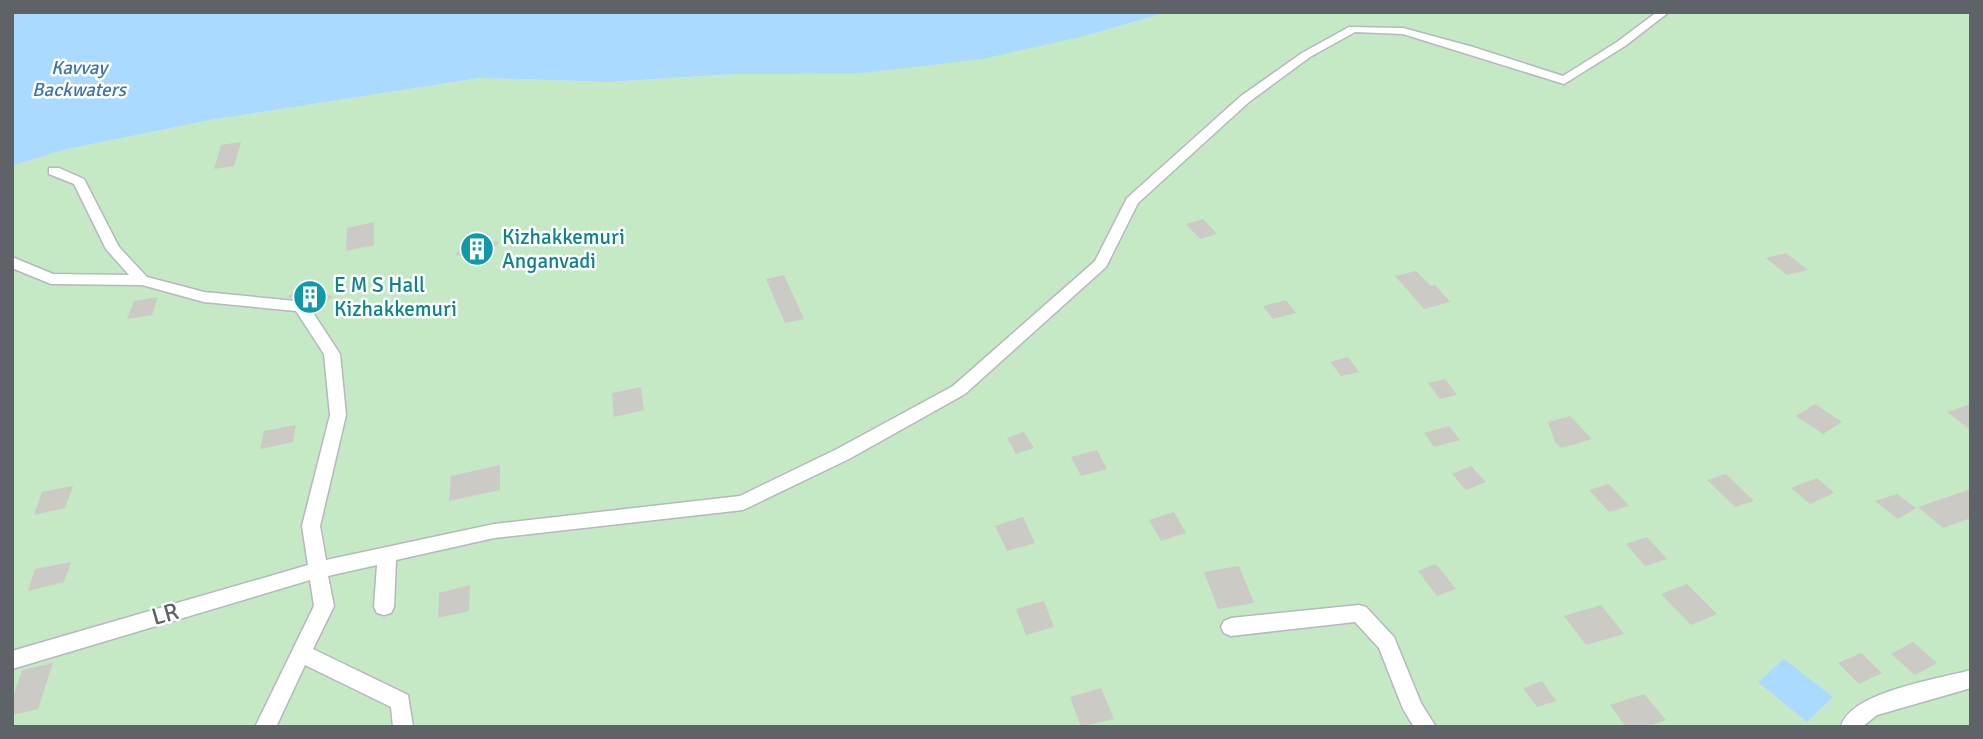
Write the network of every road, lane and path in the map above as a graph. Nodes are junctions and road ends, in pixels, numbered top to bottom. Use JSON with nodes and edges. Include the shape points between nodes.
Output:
{"nodes":[{"id":1,"x":1664,"y":12,"type":"edge"},
{"id":2,"x":54,"y":171,"type":"dead end"},
{"id":3,"x":12,"y":262,"type":"edge"},
{"id":4,"x":142,"y":280,"type":"junction"},
{"id":5,"x":387,"y":555,"type":"junction"},
{"id":6,"x":318,"y":570,"type":"junction"},
{"id":7,"x":384,"y":607,"type":"dead end"},
{"id":8,"x":1231,"y":627,"type":"dead end"},
{"id":9,"x":301,"y":653,"type":"junction"},
{"id":10,"x":12,"y":660,"type":"edge"},
{"id":11,"x":1971,"y":679,"type":"edge"},
{"id":12,"x":265,"y":727,"type":"edge"},
{"id":13,"x":403,"y":727,"type":"edge"},
{"id":14,"x":1426,"y":727,"type":"edge"},
{"id":15,"x":1851,"y":727,"type":"edge"}],
"edges":[{"from":1,"to":5,"type":"street","via":[[1564,80],[1403,31],[1353,29],[1306,54],[1245,99],[1132,201],[1101,264],[959,390],[843,454],[743,503],[495,531]]},
{"from":2,"to":4,"type":"street","via":[[79,183],[113,249]]},
{"from":3,"to":4,"type":"street","via":[[51,279]]},
{"from":4,"to":6,"type":"street","via":[[204,297],[301,306],[332,354],[338,415],[311,526]]},
{"from":5,"to":6,"type":"street"},
{"from":5,"to":7,"type":"street"},
{"from":6,"to":9,"type":"street","via":[[324,606]]},
{"from":6,"to":10,"type":"street","name":"LR"},
{"from":8,"to":14,"type":"street","via":[[1359,613],[1387,643],[1413,709]]},
{"from":9,"to":12,"type":"street"},
{"from":9,"to":13,"type":"street","via":[[401,702]]},
{"from":11,"to":15,"type":"street","via":[[1871,707]]}]}
